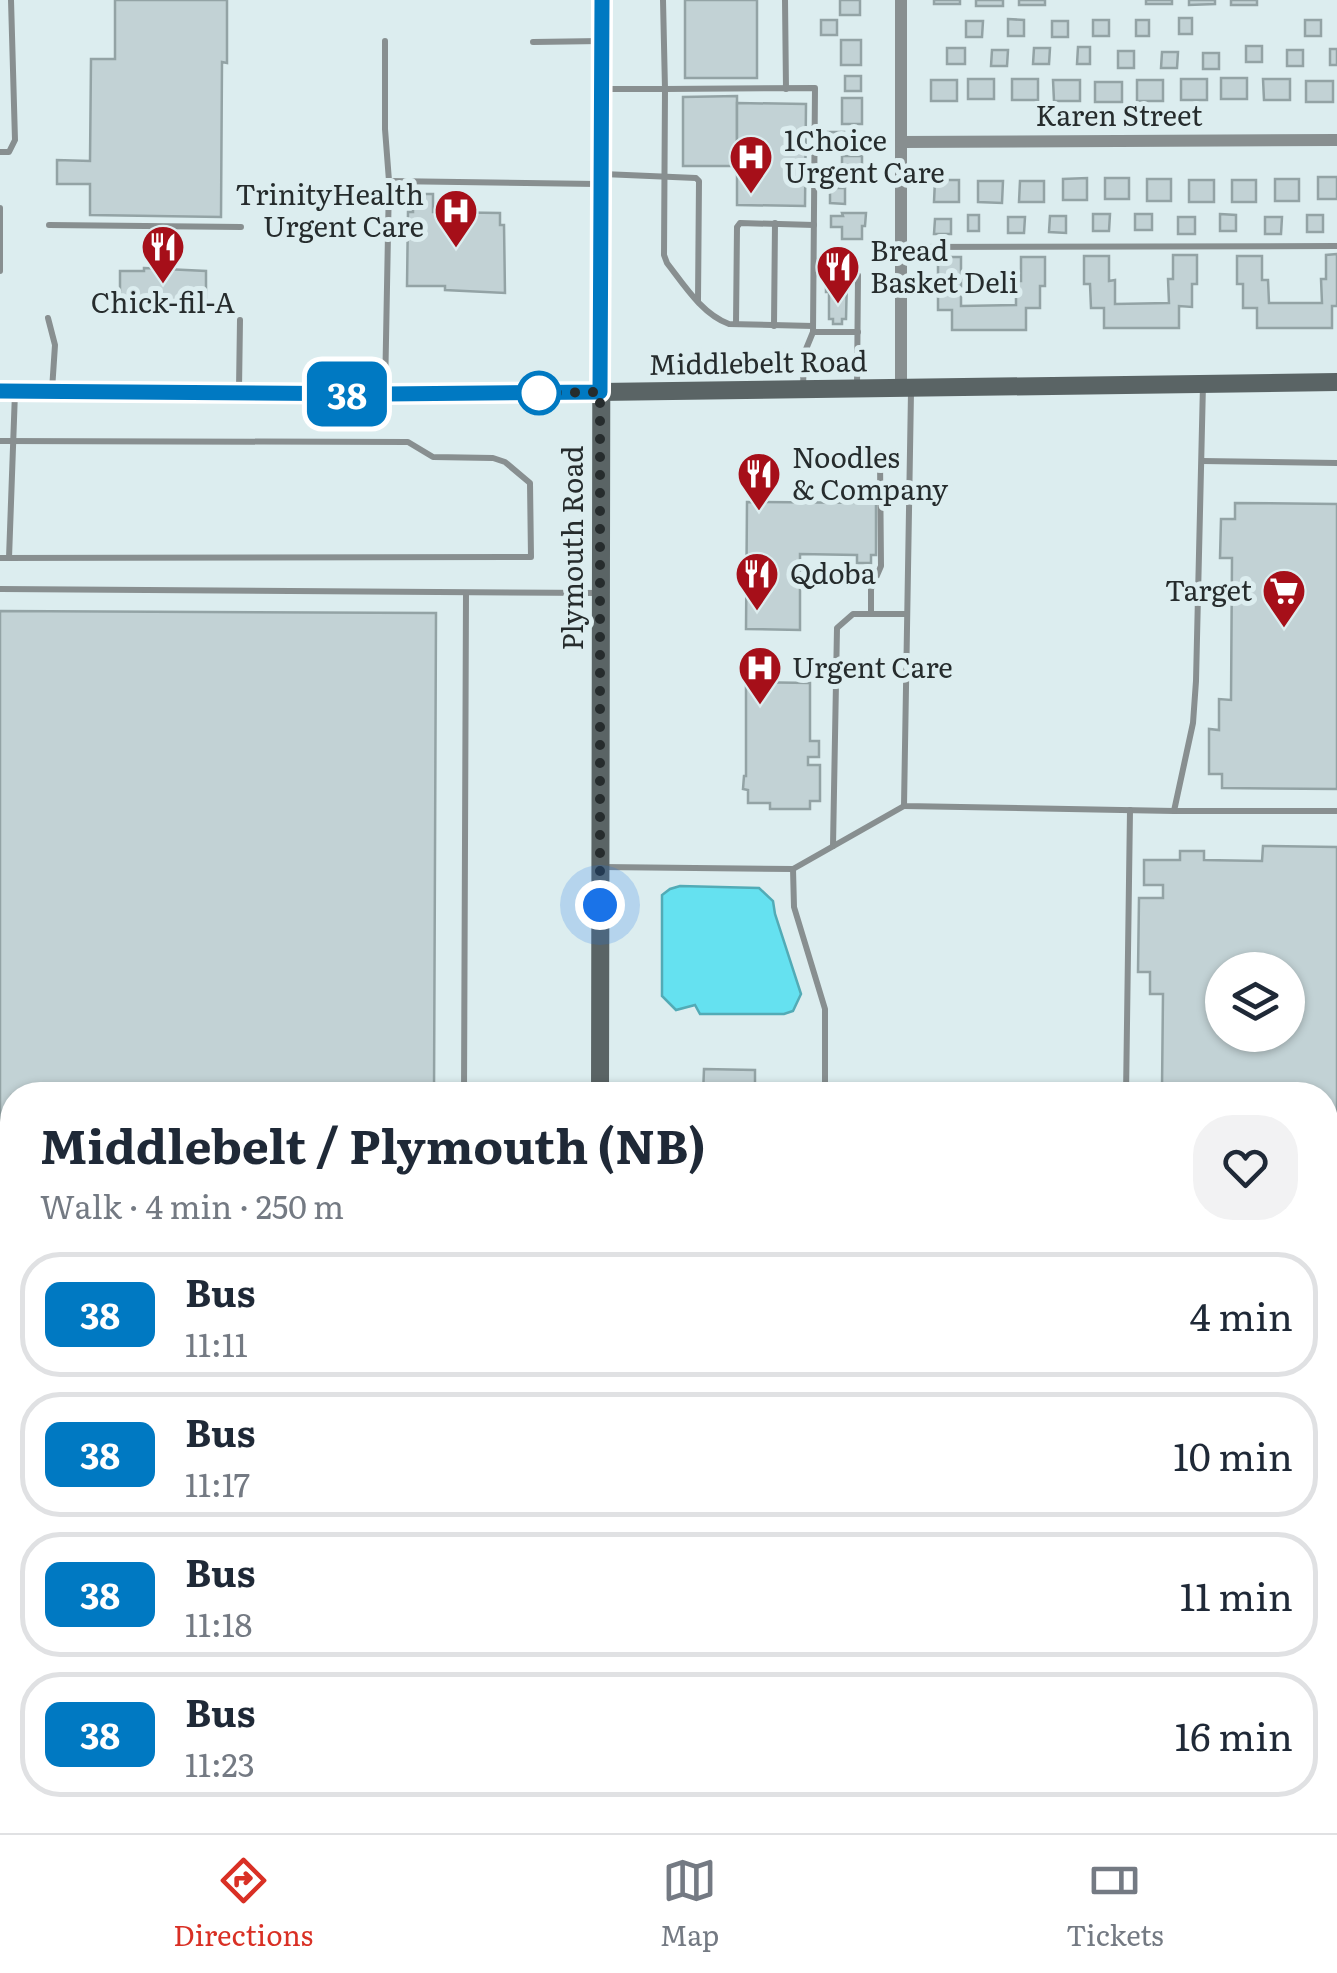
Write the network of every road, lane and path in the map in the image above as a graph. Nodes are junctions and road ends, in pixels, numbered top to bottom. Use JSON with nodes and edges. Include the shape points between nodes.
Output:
{"nodes":[{"id":1,"x":11,"y":0,"type":"edge"},
{"id":2,"x":602,"y":0,"type":"edge"},
{"id":3,"x":663,"y":0,"type":"edge"},
{"id":4,"x":785,"y":0,"type":"edge"},
{"id":5,"x":901,"y":0,"type":"edge"},
{"id":6,"x":384,"y":41,"type":"dead end"},
{"id":7,"x":533,"y":42,"type":"dead end"},
{"id":8,"x":602,"y":42,"type":"junction"},
{"id":9,"x":0,"y":58,"type":"edge"},
{"id":10,"x":13,"y":58,"type":"junction"},
{"id":11,"x":665,"y":89,"type":"junction"},
{"id":12,"x":786,"y":89,"type":"junction"},
{"id":13,"x":602,"y":90,"type":"junction"},
{"id":14,"x":1337,"y":140,"type":"edge"},
{"id":15,"x":900,"y":142,"type":"junction"},
{"id":16,"x":0,"y":152,"type":"edge"},
{"id":17,"x":666,"y":177,"type":"junction"},
{"id":18,"x":602,"y":179,"type":"junction"},
{"id":19,"x":389,"y":180,"type":"junction"},
{"id":20,"x":0,"y":208,"type":"edge"},
{"id":21,"x":776,"y":224,"type":"junction"},
{"id":22,"x":49,"y":225,"type":"dead end"},
{"id":23,"x":814,"y":225,"type":"junction"},
{"id":24,"x":241,"y":227,"type":"dead end"},
{"id":25,"x":1337,"y":246,"type":"edge"},
{"id":26,"x":901,"y":247,"type":"junction"},
{"id":27,"x":814,"y":266,"type":"junction"},
{"id":28,"x":0,"y":271,"type":"edge"},
{"id":29,"x":698,"y":302,"type":"junction"},
{"id":30,"x":48,"y":318,"type":"dead end"},
{"id":31,"x":240,"y":320,"type":"dead end"},
{"id":32,"x":736,"y":324,"type":"junction"},
{"id":33,"x":774,"y":326,"type":"junction"},
{"id":34,"x":813,"y":329,"type":"junction"},
{"id":35,"x":858,"y":332,"type":"junction"},
{"id":36,"x":1337,"y":382,"type":"edge"},
{"id":37,"x":1204,"y":383,"type":"junction"},
{"id":38,"x":906,"y":388,"type":"junction"},
{"id":39,"x":858,"y":389,"type":"junction"},
{"id":40,"x":803,"y":390,"type":"junction"},
{"id":41,"x":8,"y":391,"type":"edge"},
{"id":42,"x":52,"y":391,"type":"junction"},
{"id":43,"x":600,"y":392,"type":"junction"},
{"id":44,"x":239,"y":393,"type":"junction"},
{"id":45,"x":385,"y":394,"type":"junction"},
{"id":46,"x":0,"y":442,"type":"edge"},
{"id":47,"x":13,"y":442,"type":"junction"},
{"id":48,"x":880,"y":460,"type":"dead end"},
{"id":49,"x":1202,"y":461,"type":"junction"},
{"id":50,"x":1337,"y":463,"type":"edge"},
{"id":51,"x":4,"y":558,"type":"edge"},
{"id":52,"x":0,"y":589,"type":"edge"},
{"id":53,"x":466,"y":593,"type":"junction"},
{"id":54,"x":602,"y":594,"type":"junction"},
{"id":55,"x":871,"y":614,"type":"junction"},
{"id":56,"x":907,"y":614,"type":"junction"},
{"id":57,"x":904,"y":806,"type":"junction"},
{"id":58,"x":1130,"y":810,"type":"junction"},
{"id":59,"x":1174,"y":811,"type":"junction"},
{"id":60,"x":1337,"y":811,"type":"edge"},
{"id":61,"x":833,"y":846,"type":"junction"},
{"id":62,"x":600,"y":867,"type":"junction"},
{"id":63,"x":793,"y":869,"type":"junction"},
{"id":64,"x":464,"y":1082,"type":"edge"},
{"id":65,"x":600,"y":1082,"type":"edge"},
{"id":66,"x":825,"y":1082,"type":"edge"},
{"id":67,"x":1126,"y":1082,"type":"edge"}],
"edges":[{"from":1,"to":10,"type":"lane"},
{"from":2,"to":8,"type":"main road","name":"Plymouth Road"},
{"from":3,"to":11,"type":"lane"},
{"from":4,"to":12,"type":"lane"},
{"from":5,"to":15,"type":"street"},
{"from":6,"to":19,"type":"lane"},
{"from":7,"to":8,"type":"lane"},
{"from":8,"to":13,"type":"main road","name":"Plymouth Road"},
{"from":9,"to":10,"type":"lane"},
{"from":10,"to":16,"type":"lane","via":[[15,140],[9,152]]},
{"from":11,"to":12,"type":"lane"},
{"from":11,"to":13,"type":"lane"},
{"from":11,"to":17,"type":"lane"},
{"from":12,"to":23,"type":"lane","via":[[815,88]]},
{"from":13,"to":18,"type":"main road","name":"Plymouth Road"},
{"from":14,"to":15,"type":"street","name":"Karen Street"},
{"from":15,"to":26,"type":"street"},
{"from":17,"to":18,"type":"lane"},
{"from":17,"to":29,"type":"lane","via":[[664,255]]},
{"from":17,"to":29,"type":"lane","via":[[700,181]]},
{"from":18,"to":19,"type":"lane"},
{"from":18,"to":43,"type":"main road","name":"Plymouth Road"},
{"from":19,"to":45,"type":"lane"},
{"from":20,"to":28,"type":"lane"},
{"from":21,"to":23,"type":"lane"},
{"from":21,"to":32,"type":"lane","via":[[737,227]]},
{"from":21,"to":33,"type":"lane"},
{"from":22,"to":24,"type":"lane"},
{"from":23,"to":27,"type":"lane"},
{"from":25,"to":26,"type":"lane"},
{"from":26,"to":38,"type":"street"},
{"from":27,"to":34,"type":"lane"},
{"from":27,"to":35,"type":"lane","via":[[855,270]]},
{"from":29,"to":32,"type":"lane","via":[[718,320]]},
{"from":30,"to":42,"type":"lane","via":[[55,345]]},
{"from":31,"to":44,"type":"lane"},
{"from":32,"to":33,"type":"lane"},
{"from":33,"to":34,"type":"lane"},
{"from":34,"to":35,"type":"lane"},
{"from":34,"to":40,"type":"lane"},
{"from":35,"to":39,"type":"lane"},
{"from":36,"to":37,"type":"main road","name":"Middlebelt Road"},
{"from":37,"to":38,"type":"main road","name":"Middlebelt Road"},
{"from":37,"to":49,"type":"lane"},
{"from":38,"to":39,"type":"main road","name":"Middlebelt Road"},
{"from":38,"to":56,"type":"lane"},
{"from":39,"to":40,"type":"main road","name":"Middlebelt Road"},
{"from":40,"to":43,"type":"main road","name":"Middlebelt Road"},
{"from":41,"to":42,"type":"main road","name":"Middlebelt Road"},
{"from":41,"to":47,"type":"lane"},
{"from":42,"to":44,"type":"main road","name":"Middlebelt Road"},
{"from":43,"to":45,"type":"main road","name":"Middlebelt Road"},
{"from":43,"to":54,"type":"main road","name":"Plymouth Road"},
{"from":44,"to":45,"type":"main road","name":"Middlebelt Road"},
{"from":46,"to":47,"type":"lane"},
{"from":47,"to":51,"type":"lane"},
{"from":47,"to":51,"type":"lane","via":[[408,442],[433,457],[494,458],[530,483],[531,557]]},
{"from":48,"to":55,"type":"lane","via":[[881,566],[871,589]]},
{"from":49,"to":50,"type":"lane"},
{"from":49,"to":59,"type":"lane","via":[[1193,723]]},
{"from":52,"to":53,"type":"lane"},
{"from":53,"to":54,"type":"lane"},
{"from":53,"to":64,"type":"lane"},
{"from":54,"to":62,"type":"main road","name":"Plymouth Road"},
{"from":55,"to":56,"type":"lane"},
{"from":55,"to":61,"type":"lane","via":[[853,614],[837,628]]},
{"from":56,"to":57,"type":"lane"},
{"from":57,"to":58,"type":"lane"},
{"from":57,"to":61,"type":"lane"},
{"from":58,"to":59,"type":"lane"},
{"from":58,"to":67,"type":"lane"},
{"from":59,"to":60,"type":"lane"},
{"from":61,"to":63,"type":"lane"},
{"from":62,"to":63,"type":"lane"},
{"from":62,"to":65,"type":"main road","name":"Plymouth Road"},
{"from":63,"to":66,"type":"lane","via":[[794,907],[825,1009]]}]}
